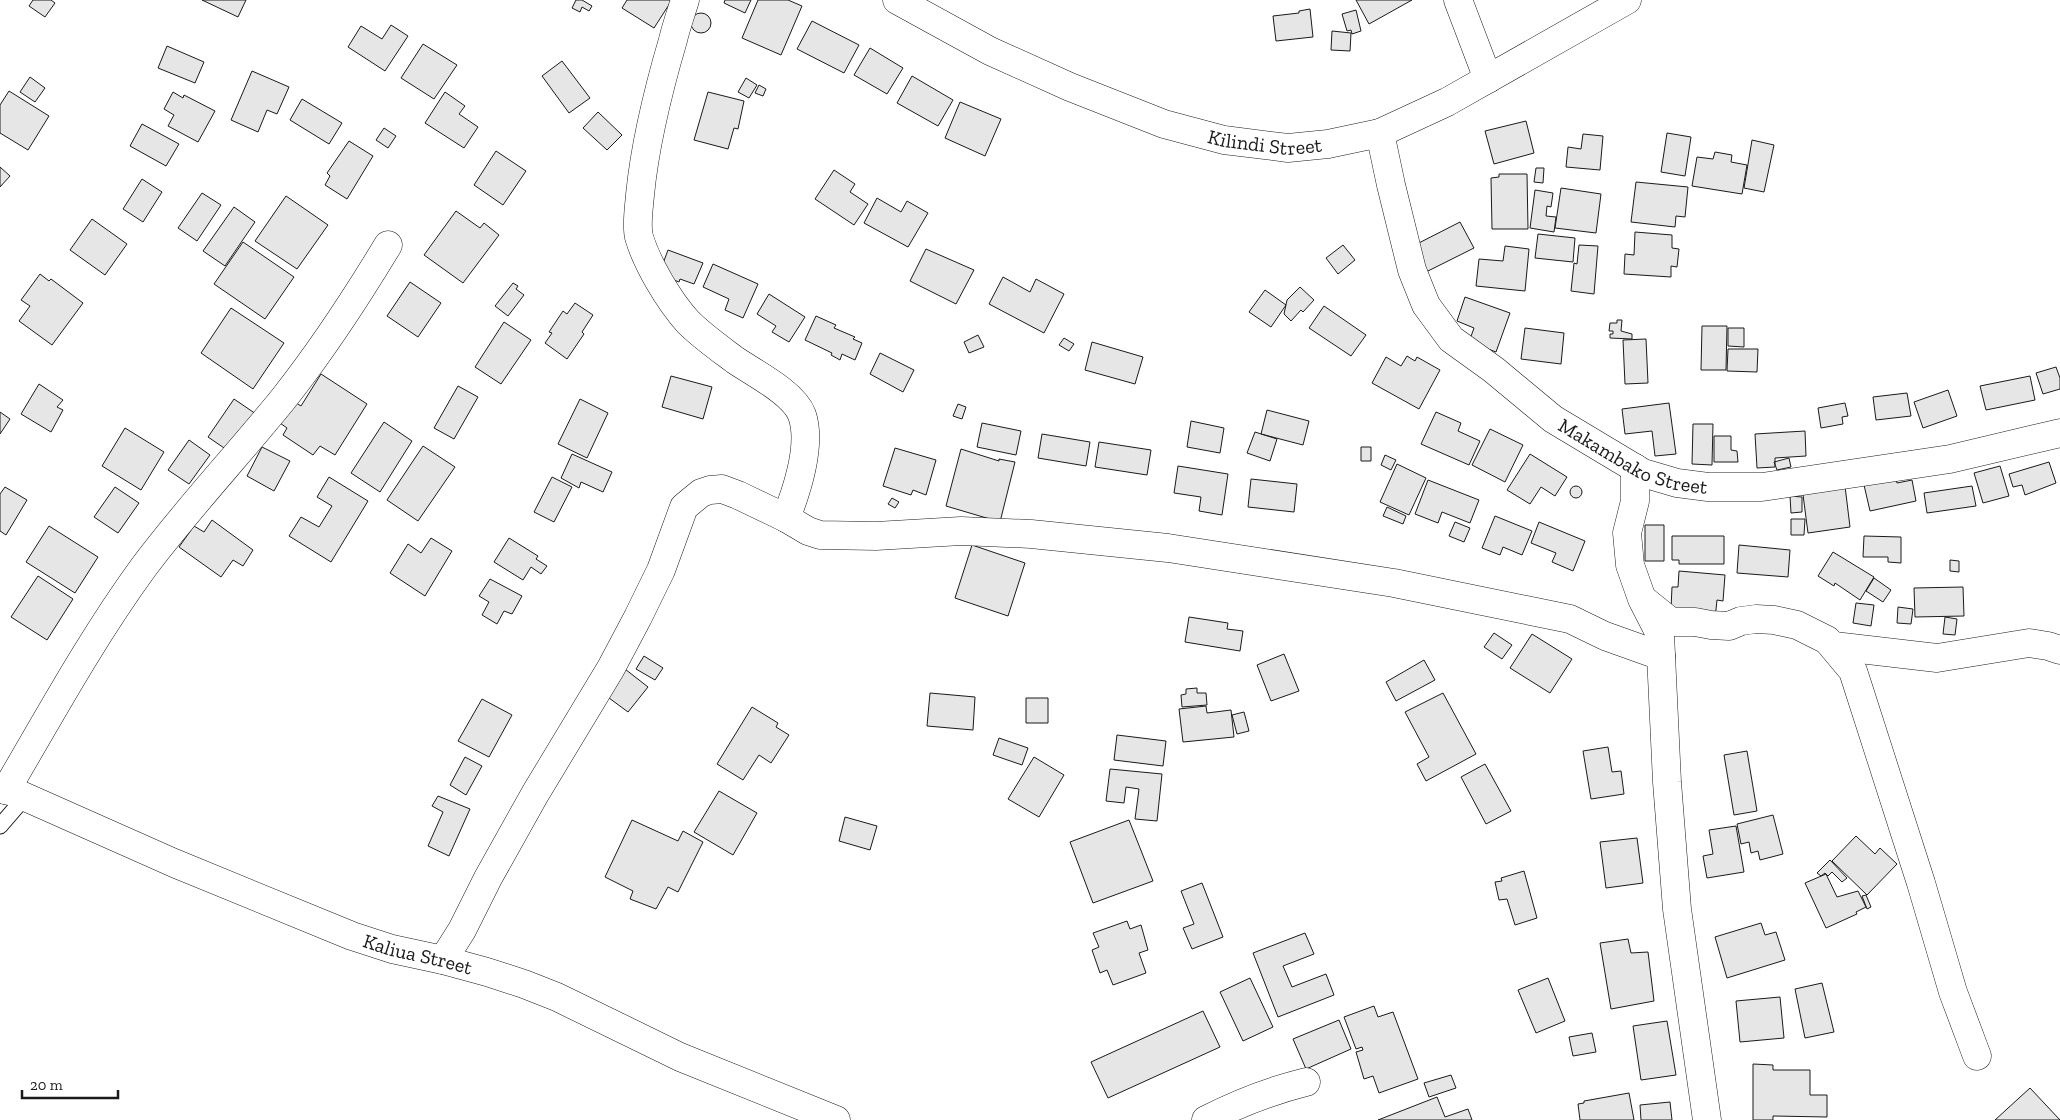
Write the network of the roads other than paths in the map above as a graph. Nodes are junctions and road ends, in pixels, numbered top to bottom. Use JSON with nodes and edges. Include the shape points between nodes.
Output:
{"nodes":[{"id":1,"x":685,"y":0,"type":"edge"},
{"id":2,"x":896,"y":0,"type":"edge"},
{"id":3,"x":1458,"y":0,"type":"edge"},
{"id":4,"x":1627,"y":0,"type":"edge"},
{"id":5,"x":1488,"y":79,"type":"junction"},
{"id":6,"x":1380,"y":133,"type":"junction"},
{"id":7,"x":388,"y":245,"type":"dead end"},
{"id":8,"x":2060,"y":433,"type":"edge"},
{"id":9,"x":1635,"y":468,"type":"junction"},
{"id":10,"x":786,"y":518,"type":"junction"},
{"id":11,"x":1642,"y":599,"type":"junction"},
{"id":12,"x":1834,"y":646,"type":"junction"},
{"id":13,"x":2060,"y":650,"type":"edge"},
{"id":14,"x":1661,"y":656,"type":"junction"},
{"id":15,"x":10,"y":792,"type":"edge"},
{"id":16,"x":0,"y":826,"type":"edge"},
{"id":17,"x":443,"y":960,"type":"junction"},
{"id":18,"x":1977,"y":1056,"type":"dead end"},
{"id":19,"x":1306,"y":1082,"type":"dead end"},
{"id":20,"x":836,"y":1120,"type":"edge"},
{"id":21,"x":1206,"y":1120,"type":"edge"},
{"id":22,"x":1707,"y":1120,"type":"edge"}],
"edges":[{"from":1,"to":10,"type":"street","via":[[657,100],[642,173],[639,235],[661,283],[688,322],[712,343],[787,395],[801,412],[806,432],[799,477]]},
{"from":2,"to":6,"type":"street","name":"Kilindi Street","via":[[990,51],[1164,124],[1224,140],[1288,148]]},
{"from":3,"to":5,"type":"street"},
{"from":4,"to":5,"type":"street","name":"Kilindi Street"},
{"from":5,"to":6,"type":"street","name":"Kilindi Street"},
{"from":6,"to":9,"type":"street","name":"Makambako Street","via":[[1412,270],[1426,305],[1451,339],[1553,419]]},
{"from":7,"to":15,"type":"street","via":[[327,340],[290,390],[178,524],[123,597]]},
{"from":8,"to":9,"type":"street","name":"Makambako Street","via":[[1950,459],[1762,487],[1708,487],[1677,483]]},
{"from":9,"to":11,"type":"street","via":[[1636,501],[1627,533],[1630,565]]},
{"from":10,"to":14,"type":"street","via":[[820,535],[876,536],[961,531],[1031,534],[1178,549],[1358,577],[1570,619],[1605,636]]},
{"from":10,"to":17,"type":"street","via":[[722,489],[701,493],[684,507],[662,570],[611,668],[535,794]]},
{"from":11,"to":12,"type":"street","via":[[1671,622],[1729,626],[1741,621],[1774,620],[1796,625]]},
{"from":11,"to":14,"type":"street","via":[[1660,634]]},
{"from":12,"to":13,"type":"street","via":[[1937,658],[2029,643]]},
{"from":12,"to":18,"type":"street","via":[[1854,671],[1862,692],[1950,984]]},
{"from":14,"to":22,"type":"street","via":[[1677,909]]},
{"from":15,"to":16,"type":"lane"},
{"from":15,"to":17,"type":"street","name":"Kaliua Street","via":[[352,936]]},
{"from":17,"to":20,"type":"street","name":"Kaliua Street","via":[[557,997],[680,1057]]},
{"from":19,"to":21,"type":"street","via":[[1267,1092]]}]}
